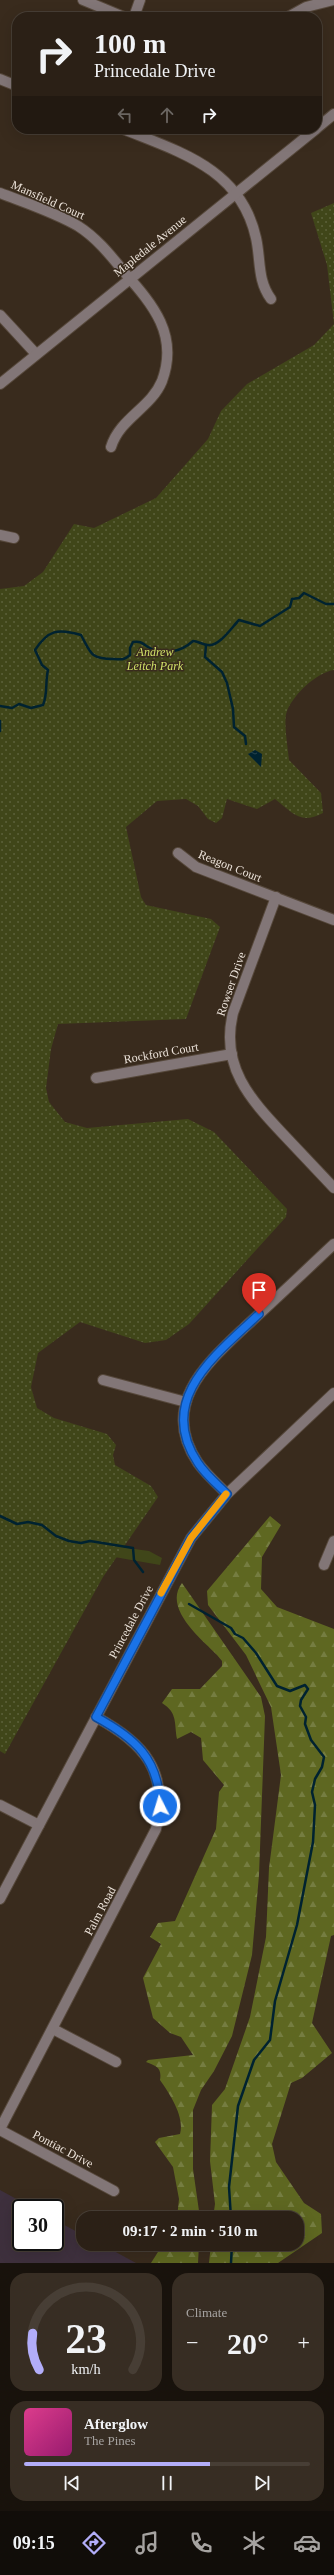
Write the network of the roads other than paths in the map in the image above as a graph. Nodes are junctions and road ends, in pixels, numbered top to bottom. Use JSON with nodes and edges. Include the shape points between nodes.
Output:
{"nodes":[{"id":1,"x":83,"y":0,"type":"edge"},
{"id":2,"x":140,"y":0,"type":"edge"},
{"id":3,"x":333,"y":0,"type":"edge"},
{"id":4,"x":112,"y":12,"type":"edge"},
{"id":5,"x":136,"y":12,"type":"edge"},
{"id":6,"x":297,"y":12,"type":"edge"},
{"id":7,"x":0,"y":79,"type":"edge"},
{"id":8,"x":12,"y":84,"type":"edge"},
{"id":9,"x":334,"y":114,"type":"edge"},
{"id":10,"x":322,"y":124,"type":"edge"},
{"id":11,"x":135,"y":134,"type":"edge"},
{"id":12,"x":310,"y":134,"type":"edge"},
{"id":13,"x":0,"y":192,"type":"edge"},
{"id":14,"x":235,"y":194,"type":"junction"},
{"id":15,"x":130,"y":279,"type":"junction"},
{"id":16,"x":271,"y":299,"type":"dead end"},
{"id":17,"x":0,"y":315,"type":"edge"},
{"id":18,"x":36,"y":354,"type":"junction"},
{"id":19,"x":0,"y":384,"type":"edge"},
{"id":20,"x":111,"y":447,"type":"dead end"},
{"id":21,"x":0,"y":535,"type":"edge"},
{"id":22,"x":14,"y":538,"type":"dead end"},
{"id":23,"x":178,"y":853,"type":"dead end"},
{"id":24,"x":276,"y":897,"type":"junction"},
{"id":25,"x":334,"y":920,"type":"edge"},
{"id":26,"x":232,"y":1054,"type":"junction"},
{"id":27,"x":96,"y":1078,"type":"dead end"},
{"id":28,"x":334,"y":1188,"type":"edge"},
{"id":29,"x":334,"y":1244,"type":"edge"},
{"id":30,"x":103,"y":1380,"type":"dead end"},
{"id":31,"x":334,"y":1393,"type":"edge"},
{"id":32,"x":186,"y":1402,"type":"junction"},
{"id":33,"x":227,"y":1494,"type":"junction"},
{"id":34,"x":334,"y":1541,"type":"edge"},
{"id":35,"x":324,"y":1564,"type":"dead end"},
{"id":36,"x":96,"y":1717,"type":"junction"},
{"id":37,"x":0,"y":1805,"type":"edge"},
{"id":38,"x":39,"y":1826,"type":"junction"},
{"id":39,"x":0,"y":1898,"type":"edge"},
{"id":40,"x":53,"y":2028,"type":"junction"},
{"id":41,"x":116,"y":2062,"type":"dead end"},
{"id":42,"x":0,"y":2130,"type":"edge"},
{"id":43,"x":114,"y":2190,"type":"dead end"}],
"edges":[{"from":1,"to":4,"type":"street"},
{"from":2,"to":5,"type":"street"},
{"from":3,"to":6,"type":"street"},
{"from":7,"to":8,"type":"street"},
{"from":9,"to":10,"type":"street","name":"Mapledale Avenue"},
{"from":11,"to":14,"type":"street","via":[[200,161],[218,174]]},
{"from":12,"to":14,"type":"street","name":"Mapledale Avenue"},
{"from":13,"to":15,"type":"street","name":"Mansfield Court","via":[[79,227],[106,250]]},
{"from":14,"to":15,"type":"street","name":"Mapledale Avenue"},
{"from":14,"to":16,"type":"street","via":[[253,225],[262,282]]},
{"from":15,"to":18,"type":"street","name":"Mapledale Avenue"},
{"from":15,"to":20,"type":"street","name":"Mansfield Court","via":[[160,318],[167,358],[155,394],[120,428]]},
{"from":17,"to":18,"type":"street"},
{"from":18,"to":19,"type":"street","name":"Mapledale Avenue"},
{"from":21,"to":22,"type":"street"},
{"from":23,"to":24,"type":"street","name":"Reagon Court","via":[[196,868]]},
{"from":24,"to":25,"type":"street","name":"Reagon Court"},
{"from":24,"to":26,"type":"street","name":"Rowser Drive","via":[[233,1013],[230,1030]]},
{"from":26,"to":27,"type":"street","name":"Rockford Court"},
{"from":26,"to":28,"type":"street","name":"Rowser Drive","via":[[240,1082],[256,1105]]},
{"from":29,"to":32,"type":"street","via":[[206,1365],[192,1384]]},
{"from":30,"to":32,"type":"street"},
{"from":31,"to":33,"type":"street","name":"Princedale Drive"},
{"from":32,"to":33,"type":"street","via":[[184,1419],[189,1447],[198,1464]]},
{"from":33,"to":36,"type":"street","name":"Princedale Drive","via":[[191,1538]]},
{"from":34,"to":35,"type":"street"},
{"from":36,"to":38,"type":"street","name":"Princedale Drive"},
{"from":36,"to":40,"type":"street","name":"Palm Road","via":[[126,1734],[143,1752],[158,1784],[159,1816],[152,1840]]},
{"from":37,"to":38,"type":"street"},
{"from":38,"to":39,"type":"street","name":"Princedale Drive"},
{"from":40,"to":41,"type":"street"},
{"from":40,"to":42,"type":"street","name":"Palm Road"},
{"from":42,"to":43,"type":"street","name":"Pontiac Drive"}]}
